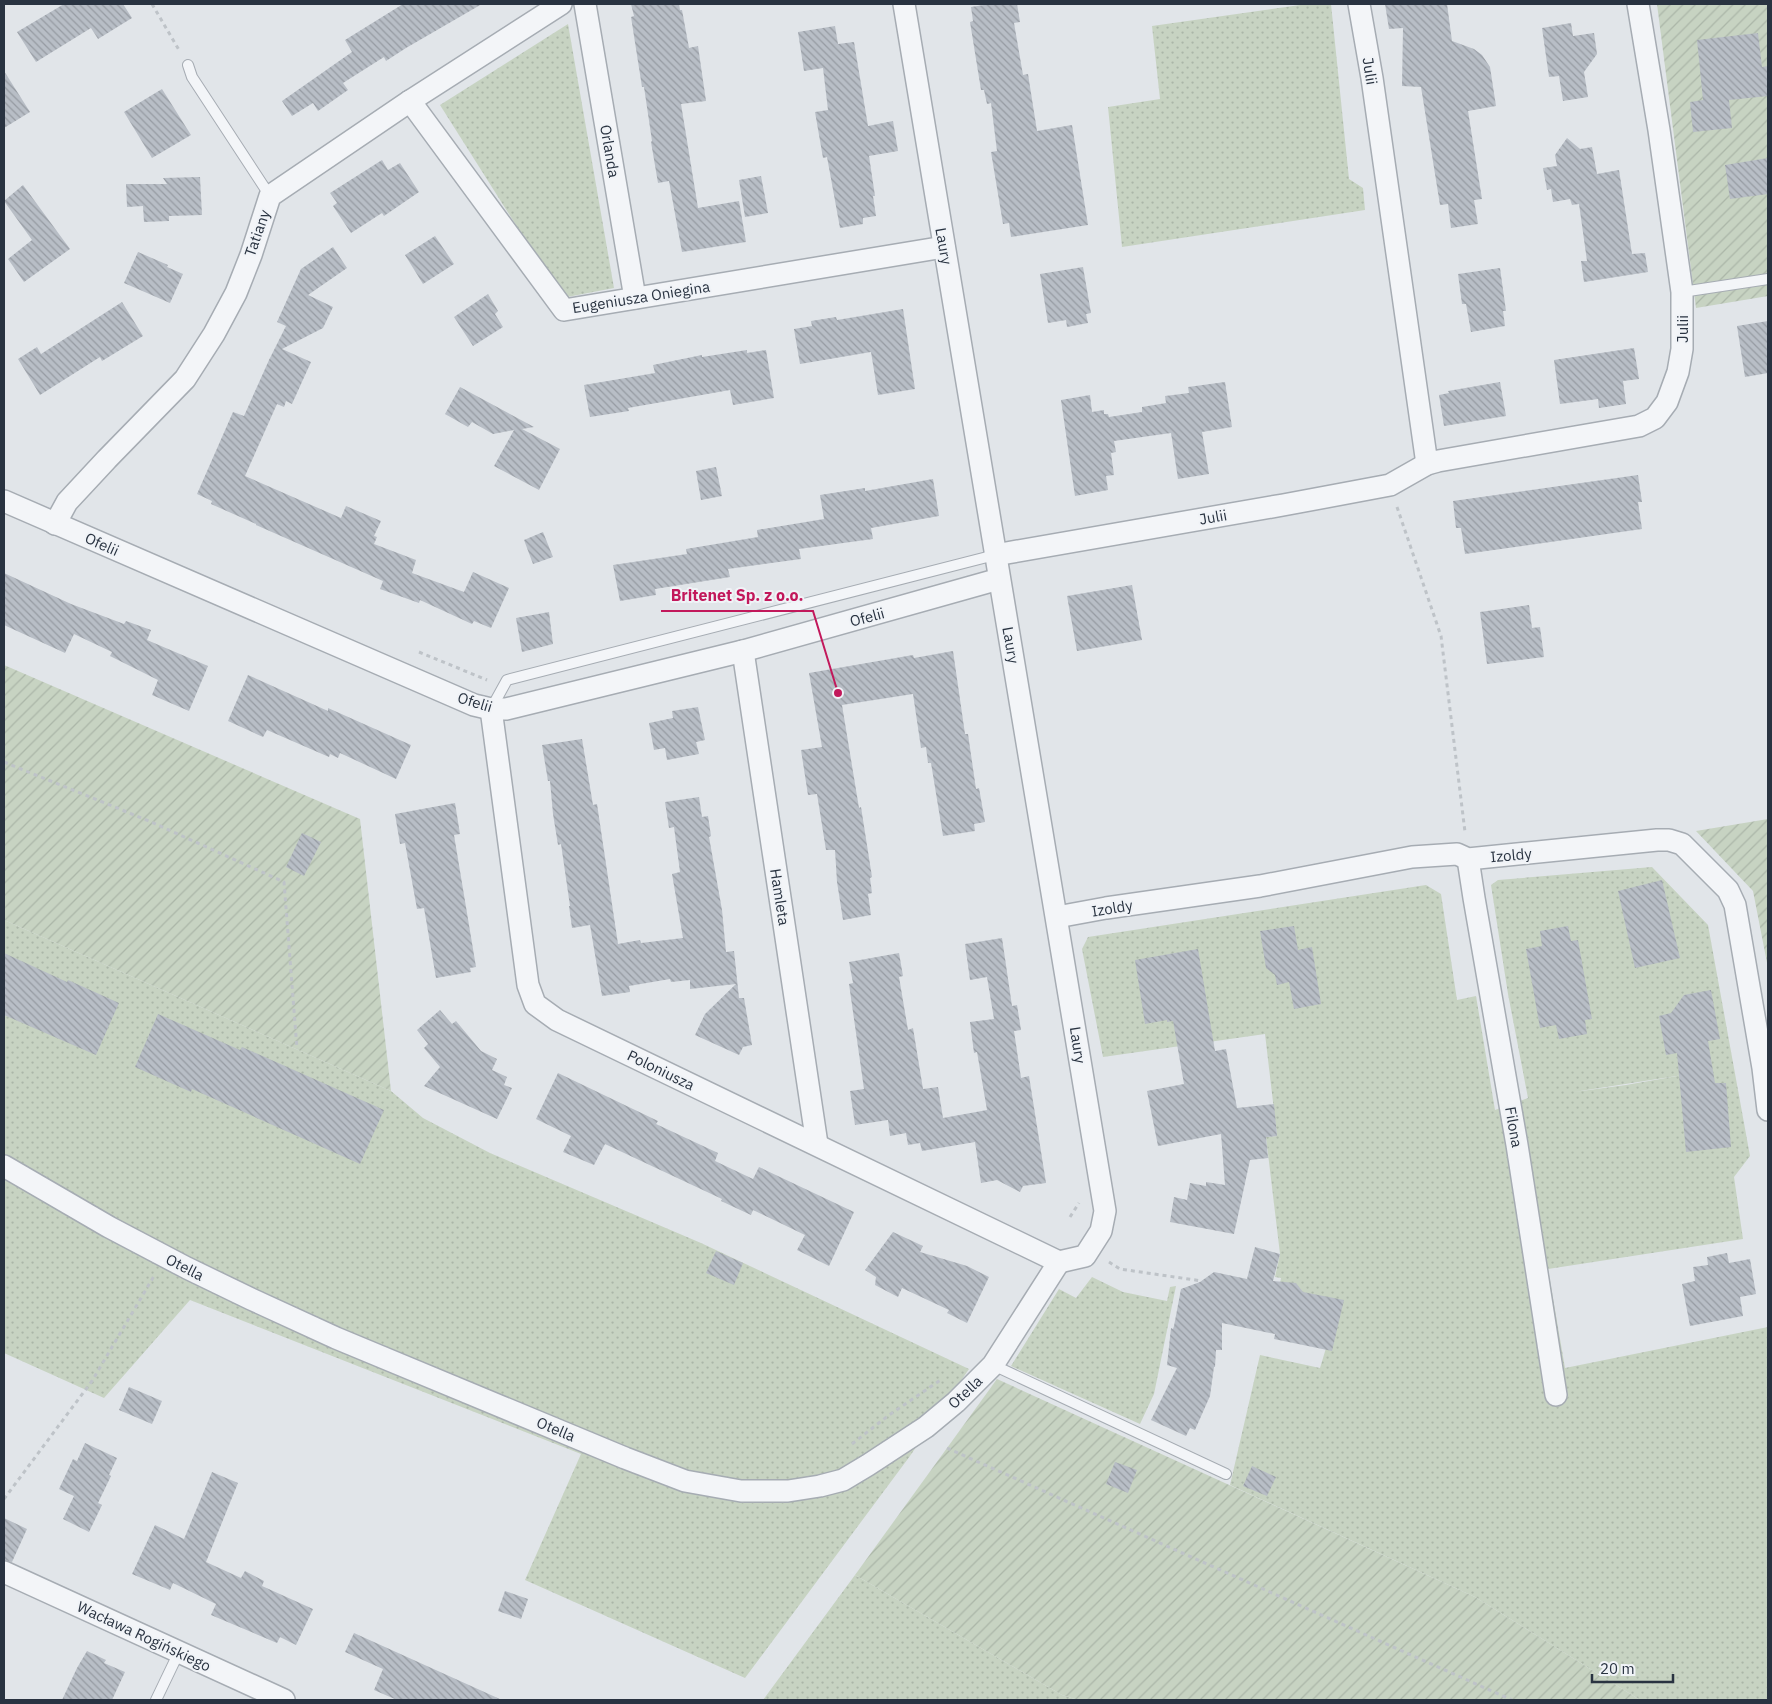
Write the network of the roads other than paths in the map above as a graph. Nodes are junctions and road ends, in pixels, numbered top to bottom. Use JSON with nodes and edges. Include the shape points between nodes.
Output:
{"nodes":[{"id":1,"x":561,"y":4,"type":"edge"},
{"id":2,"x":585,"y":4,"type":"edge"},
{"id":3,"x":904,"y":4,"type":"edge"},
{"id":4,"x":1359,"y":4,"type":"edge"},
{"id":5,"x":1638,"y":4,"type":"edge"},
{"id":6,"x":188,"y":65,"type":"road end"},
{"id":7,"x":410,"y":101,"type":"junction"},
{"id":8,"x":270,"y":196,"type":"junction"},
{"id":9,"x":944,"y":248,"type":"junction"},
{"id":10,"x":1768,"y":279,"type":"edge"},
{"id":11,"x":1682,"y":292,"type":"junction"},
{"id":12,"x":635,"y":298,"type":"junction"},
{"id":13,"x":1427,"y":464,"type":"junction"},
{"id":14,"x":4,"y":501,"type":"edge"},
{"id":15,"x":55,"y":524,"type":"junction"},
{"id":16,"x":995,"y":555,"type":"junction"},
{"id":17,"x":999,"y":579,"type":"junction"},
{"id":18,"x":743,"y":650,"type":"junction"},
{"id":19,"x":492,"y":709,"type":"junction"},
{"id":20,"x":1463,"y":857,"type":"junction"},
{"id":21,"x":1057,"y":917,"type":"junction"},
{"id":22,"x":1768,"y":1110,"type":"edge"},
{"id":23,"x":816,"y":1144,"type":"junction"},
{"id":24,"x":4,"y":1166,"type":"edge"},
{"id":25,"x":1059,"y":1262,"type":"junction"},
{"id":26,"x":993,"y":1365,"type":"junction"},
{"id":27,"x":1556,"y":1394,"type":"dead end"},
{"id":28,"x":1226,"y":1474,"type":"dead end"},
{"id":29,"x":4,"y":1572,"type":"edge"},
{"id":30,"x":179,"y":1652,"type":"junction"},
{"id":31,"x":156,"y":1700,"type":"edge"},
{"id":32,"x":284,"y":1700,"type":"edge"}],
"edges":[{"from":1,"to":7,"type":"street","name":"Tatiany"},
{"from":2,"to":12,"type":"street","name":"Orlanda"},
{"from":3,"to":9,"type":"street","name":"Laury"},
{"from":4,"to":13,"type":"street","name":"Julii"},
{"from":5,"to":11,"type":"street","name":"Julii"},
{"from":6,"to":8,"type":"lane","via":[[192,78]]},
{"from":7,"to":8,"type":"street","name":"Tatiany"},
{"from":7,"to":12,"type":"street","name":"Eugeniusza Oniegina","via":[[564,310]]},
{"from":8,"to":15,"type":"street","name":"Tatiany","via":[[236,292],[185,380],[67,502]]},
{"from":9,"to":12,"type":"street","name":"Eugeniusza Oniegina"},
{"from":9,"to":16,"type":"street","name":"Laury"},
{"from":10,"to":11,"type":"lane"},
{"from":11,"to":13,"type":"street","name":"Julii","via":[[1682,350],[1678,372],[1667,402],[1655,418],[1639,426]]},
{"from":13,"to":16,"type":"street","name":"Julii","via":[[1390,485]]},
{"from":14,"to":15,"type":"street","name":"Ofelii"},
{"from":15,"to":19,"type":"street","name":"Ofelii","via":[[474,705]]},
{"from":16,"to":17,"type":"street","name":"Laury"},
{"from":16,"to":19,"type":"lane","via":[[507,680]]},
{"from":17,"to":18,"type":"street","name":"Ofelii"},
{"from":17,"to":21,"type":"street","name":"Laury"},
{"from":18,"to":19,"type":"street","name":"Ofelii","via":[[506,710]]},
{"from":18,"to":23,"type":"street","name":"Hamleta"},
{"from":19,"to":23,"type":"street","name":"Poloniusza","via":[[528,985],[535,1004],[557,1020]]},
{"from":20,"to":21,"type":"street","name":"Izoldy","via":[[1412,857],[1260,886]]},
{"from":20,"to":22,"type":"street","name":"Izoldy","via":[[1657,840],[1682,844],[1728,890],[1735,905]]},
{"from":20,"to":27,"type":"street","name":"Filona","via":[[1474,898],[1517,1145]]},
{"from":21,"to":25,"type":"street","name":"Laury","via":[[1105,1211],[1101,1231],[1085,1256]]},
{"from":23,"to":25,"type":"street","name":"Poloniusza"},
{"from":24,"to":26,"type":"street","name":"Otella","via":[[146,1247],[243,1296],[625,1458],[685,1481],[717,1488],[788,1491],[843,1480],[926,1427]]},
{"from":25,"to":26,"type":"street","name":"Otella"},
{"from":26,"to":28,"type":"lane"},
{"from":29,"to":30,"type":"street","name":"Wacława Rogińskiego"},
{"from":30,"to":31,"type":"lane"},
{"from":30,"to":32,"type":"street","name":"Wacława Rogińskiego"}]}
